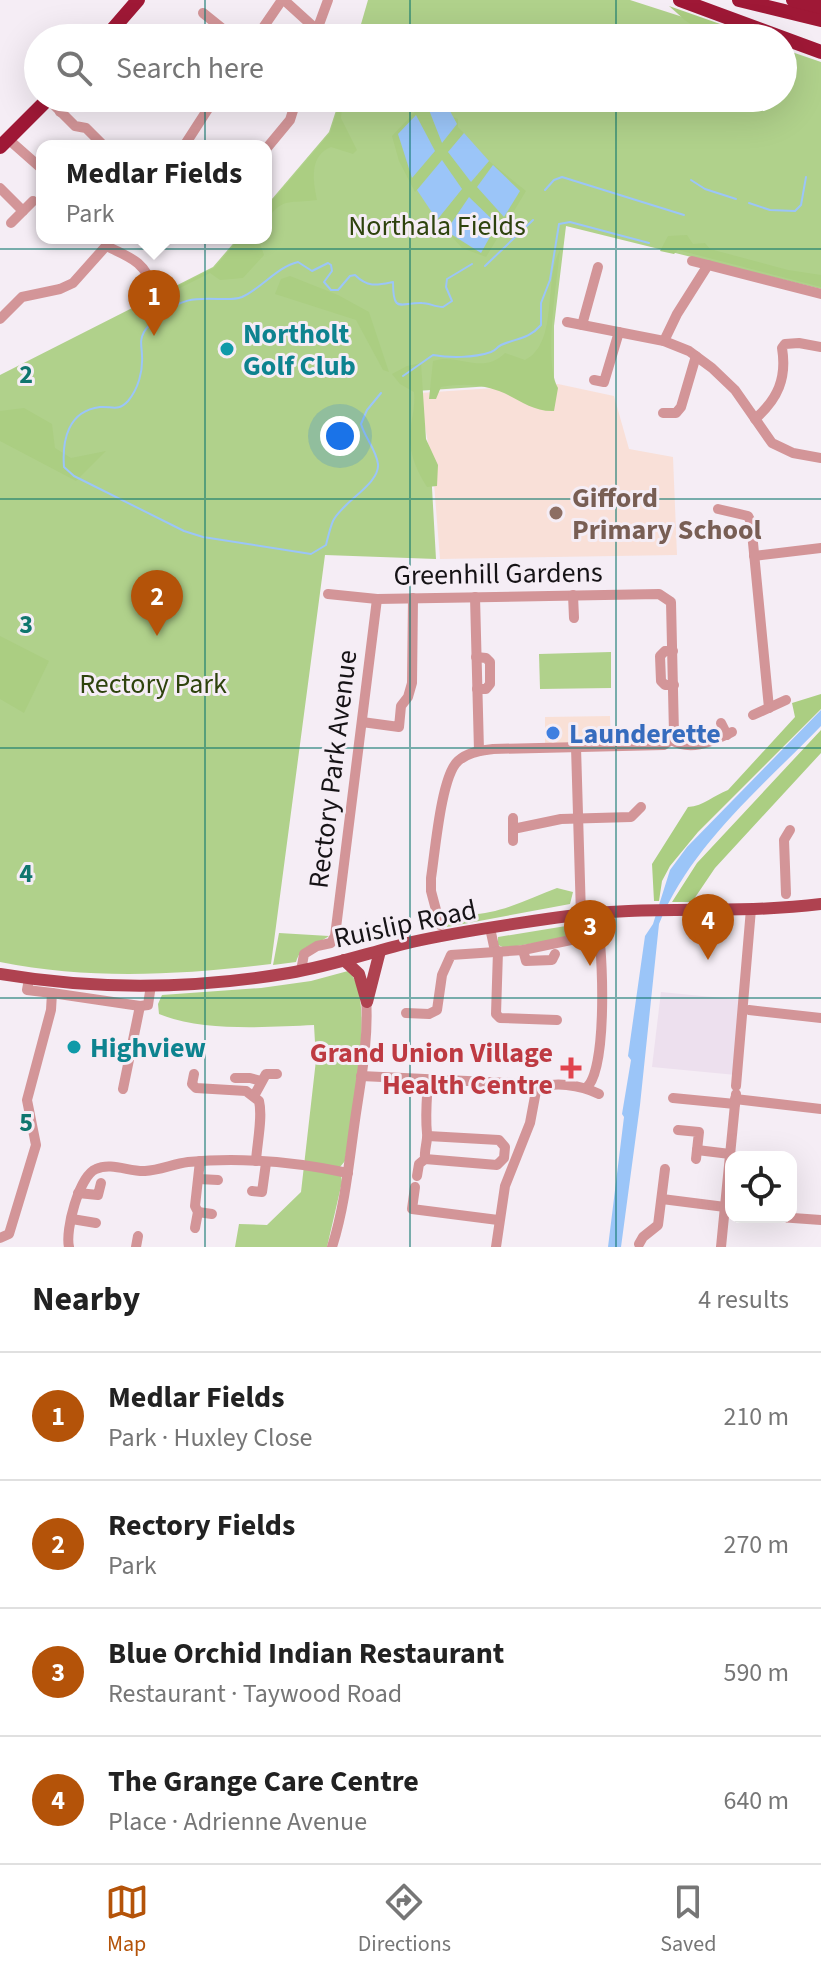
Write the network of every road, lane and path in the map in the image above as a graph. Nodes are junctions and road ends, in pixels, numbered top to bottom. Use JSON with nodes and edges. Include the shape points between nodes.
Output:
{"nodes":[{"id":1,"x":126,"y":0,"type":"edge"},
{"id":2,"x":138,"y":0,"type":"edge"},
{"id":3,"x":283,"y":0,"type":"edge"},
{"id":4,"x":328,"y":0,"type":"edge"},
{"id":5,"x":680,"y":0,"type":"edge"},
{"id":6,"x":739,"y":0,"type":"edge"},
{"id":7,"x":793,"y":0,"type":"edge"},
{"id":8,"x":821,"y":7,"type":"edge"},
{"id":9,"x":203,"y":13,"type":"dead end"},
{"id":10,"x":821,"y":20,"type":"edge"},
{"id":11,"x":106,"y":24,"type":"edge"},
{"id":12,"x":117,"y":24,"type":"edge"},
{"id":13,"x":217,"y":24,"type":"edge"},
{"id":14,"x":266,"y":24,"type":"edge"},
{"id":15,"x":306,"y":24,"type":"edge"},
{"id":16,"x":320,"y":24,"type":"edge"},
{"id":17,"x":745,"y":24,"type":"edge"},
{"id":18,"x":797,"y":43,"type":"edge"},
{"id":19,"x":821,"y":52,"type":"edge"},
{"id":20,"x":31,"y":112,"type":"edge"},
{"id":21,"x":60,"y":112,"type":"edge"},
{"id":22,"x":205,"y":112,"type":"edge"},
{"id":23,"x":293,"y":112,"type":"edge"},
{"id":24,"x":98,"y":140,"type":"edge"},
{"id":25,"x":188,"y":140,"type":"edge"},
{"id":26,"x":3,"y":141,"type":"edge"},
{"id":27,"x":272,"y":142,"type":"edge"},
{"id":28,"x":36,"y":165,"type":"edge"},
{"id":29,"x":0,"y":188,"type":"edge"},
{"id":30,"x":33,"y":201,"type":"dead end"},
{"id":31,"x":23,"y":211,"type":"junction"},
{"id":32,"x":11,"y":223,"type":"dead end"},
{"id":33,"x":104,"y":244,"type":"edge"},
{"id":34,"x":109,"y":244,"type":"edge"},
{"id":35,"x":692,"y":261,"type":"dead end"},
{"id":36,"x":708,"y":265,"type":"junction"},
{"id":37,"x":598,"y":267,"type":"dead end"},
{"id":38,"x":154,"y":290,"type":"dead end"},
{"id":39,"x":821,"y":294,"type":"edge"},
{"id":40,"x":0,"y":319,"type":"edge"},
{"id":41,"x":567,"y":322,"type":"dead end"},
{"id":42,"x":582,"y":325,"type":"junction"},
{"id":43,"x":619,"y":332,"type":"junction"},
{"id":44,"x":664,"y":341,"type":"junction"},
{"id":45,"x":821,"y":347,"type":"edge"},
{"id":46,"x":696,"y":356,"type":"junction"},
{"id":47,"x":594,"y":380,"type":"dead end"},
{"id":48,"x":663,"y":413,"type":"dead end"},
{"id":49,"x":755,"y":419,"type":"junction"},
{"id":50,"x":821,"y":458,"type":"edge"},
{"id":51,"x":723,"y":513,"type":"dead end"},
{"id":52,"x":821,"y":548,"type":"edge"},
{"id":53,"x":754,"y":556,"type":"junction"},
{"id":54,"x":328,"y":594,"type":"dead end"},
{"id":55,"x":573,"y":595,"type":"junction"},
{"id":56,"x":475,"y":597,"type":"junction"},
{"id":57,"x":413,"y":598,"type":"junction"},
{"id":58,"x":377,"y":599,"type":"junction"},
{"id":59,"x":574,"y":618,"type":"dead end"},
{"id":60,"x":786,"y":700,"type":"dead end"},
{"id":61,"x":769,"y":708,"type":"junction"},
{"id":62,"x":753,"y":715,"type":"dead end"},
{"id":63,"x":362,"y":722,"type":"junction"},
{"id":64,"x":721,"y":723,"type":"dead end"},
{"id":65,"x":671,"y":740,"type":"junction"},
{"id":66,"x":576,"y":747,"type":"junction"},
{"id":67,"x":479,"y":751,"type":"junction"},
{"id":68,"x":641,"y":807,"type":"dead end"},
{"id":69,"x":578,"y":818,"type":"junction"},
{"id":70,"x":790,"y":830,"type":"dead end"},
{"id":71,"x":513,"y":841,"type":"dead end"},
{"id":72,"x":786,"y":894,"type":"dead end"},
{"id":73,"x":821,"y":904,"type":"edge"},
{"id":74,"x":751,"y":909,"type":"junction"},
{"id":75,"x":591,"y":914,"type":"junction"},
{"id":76,"x":435,"y":921,"type":"dead end"},
{"id":77,"x":490,"y":928,"type":"junction"},
{"id":78,"x":569,"y":928,"type":"dead end"},
{"id":79,"x":595,"y":936,"type":"junction"},
{"id":80,"x":571,"y":940,"type":"junction"},
{"id":81,"x":523,"y":950,"type":"junction"},
{"id":82,"x":380,"y":951,"type":"junction"},
{"id":83,"x":496,"y":951,"type":"junction"},
{"id":84,"x":555,"y":954,"type":"dead end"},
{"id":85,"x":362,"y":956,"type":"junction"},
{"id":86,"x":344,"y":960,"type":"junction"},
{"id":87,"x":301,"y":971,"type":"junction"},
{"id":88,"x":0,"y":974,"type":"edge"},
{"id":89,"x":29,"y":979,"type":"junction"},
{"id":90,"x":151,"y":985,"type":"junction"},
{"id":91,"x":52,"y":993,"type":"junction"},
{"id":92,"x":367,"y":1002,"type":"junction"},
{"id":93,"x":140,"y":1006,"type":"junction"},
{"id":94,"x":749,"y":1010,"type":"dead end"},
{"id":95,"x":406,"y":1013,"type":"dead end"},
{"id":96,"x":821,"y":1018,"type":"edge"},
{"id":97,"x":557,"y":1020,"type":"dead end"},
{"id":98,"x":194,"y":1074,"type":"dead end"},
{"id":99,"x":277,"y":1074,"type":"dead end"},
{"id":100,"x":361,"y":1076,"type":"junction"},
{"id":101,"x":235,"y":1078,"type":"dead end"},
{"id":102,"x":428,"y":1080,"type":"junction"},
{"id":103,"x":261,"y":1081,"type":"junction"},
{"id":104,"x":539,"y":1087,"type":"junction"},
{"id":105,"x":586,"y":1088,"type":"junction"},
{"id":106,"x":123,"y":1089,"type":"dead end"},
{"id":107,"x":599,"y":1094,"type":"dead end"},
{"id":108,"x":254,"y":1096,"type":"junction"},
{"id":109,"x":736,"y":1096,"type":"junction"},
{"id":110,"x":680,"y":1102,"type":"dead end"},
{"id":111,"x":821,"y":1109,"type":"edge"},
{"id":112,"x":678,"y":1130,"type":"dead end"},
{"id":113,"x":428,"y":1136,"type":"junction"},
{"id":114,"x":730,"y":1151,"type":"edge"},
{"id":115,"x":725,"y":1154,"type":"edge"},
{"id":116,"x":425,"y":1159,"type":"junction"},
{"id":117,"x":200,"y":1161,"type":"junction"},
{"id":118,"x":261,"y":1162,"type":"junction"},
{"id":119,"x":665,"y":1169,"type":"dead end"},
{"id":120,"x":348,"y":1173,"type":"junction"},
{"id":121,"x":199,"y":1179,"type":"junction"},
{"id":122,"x":218,"y":1180,"type":"dead end"},
{"id":123,"x":101,"y":1183,"type":"dead end"},
{"id":124,"x":252,"y":1191,"type":"dead end"},
{"id":125,"x":78,"y":1193,"type":"junction"},
{"id":126,"x":662,"y":1199,"type":"junction"},
{"id":127,"x":725,"y":1211,"type":"edge"},
{"id":128,"x":198,"y":1212,"type":"junction"},
{"id":129,"x":212,"y":1214,"type":"dead end"},
{"id":130,"x":797,"y":1218,"type":"edge"},
{"id":131,"x":72,"y":1219,"type":"junction"},
{"id":132,"x":498,"y":1220,"type":"junction"},
{"id":133,"x":821,"y":1220,"type":"edge"},
{"id":134,"x":96,"y":1223,"type":"dead end"},
{"id":135,"x":725,"y":1223,"type":"edge"},
{"id":136,"x":195,"y":1228,"type":"dead end"},
{"id":137,"x":0,"y":1238,"type":"edge"},
{"id":138,"x":639,"y":1244,"type":"dead end"},
{"id":139,"x":69,"y":1247,"type":"edge"},
{"id":140,"x":332,"y":1247,"type":"edge"},
{"id":141,"x":496,"y":1247,"type":"edge"},
{"id":142,"x":721,"y":1247,"type":"edge"}],
"edges":[{"from":1,"to":11,"type":"highway"},
{"from":2,"to":12,"type":"highway"},
{"from":3,"to":14,"type":"street"},
{"from":3,"to":15,"type":"street"},
{"from":4,"to":16,"type":"street"},
{"from":5,"to":17,"type":"highway"},
{"from":6,"to":10,"type":"highway"},
{"from":7,"to":8,"type":"highway"},
{"from":9,"to":13,"type":"street"},
{"from":18,"to":19,"type":"highway"},
{"from":20,"to":26,"type":"highway"},
{"from":21,"to":24,"type":"street"},
{"from":22,"to":25,"type":"street"},
{"from":23,"to":27,"type":"street"},
{"from":26,"to":28,"type":"street"},
{"from":29,"to":31,"type":"street"},
{"from":30,"to":31,"type":"street"},
{"from":31,"to":32,"type":"street"},
{"from":33,"to":40,"type":"street","via":[[73,283],[22,297]]},
{"from":34,"to":38,"type":"street","via":[[148,271]]},
{"from":35,"to":36,"type":"street"},
{"from":36,"to":39,"type":"street"},
{"from":36,"to":44,"type":"street"},
{"from":37,"to":42,"type":"street"},
{"from":41,"to":42,"type":"street"},
{"from":42,"to":43,"type":"street"},
{"from":43,"to":44,"type":"street"},
{"from":43,"to":47,"type":"street","via":[[604,382]]},
{"from":44,"to":46,"type":"street"},
{"from":45,"to":49,"type":"street","via":[[785,344],[778,393]]},
{"from":46,"to":48,"type":"street","via":[[681,407],[676,413]]},
{"from":46,"to":49,"type":"street","via":[[735,390]]},
{"from":49,"to":50,"type":"street","via":[[781,449]]},
{"from":51,"to":53,"type":"street","via":[[748,516]]},
{"from":52,"to":53,"type":"street"},
{"from":53,"to":61,"type":"street"},
{"from":54,"to":58,"type":"street","name":"Greenhill Gardens"},
{"from":55,"to":56,"type":"street","name":"Greenhill Gardens"},
{"from":55,"to":59,"type":"street"},
{"from":55,"to":65,"type":"street","name":"Greenhill Gardens","via":[[667,598],[672,608]]},
{"from":56,"to":57,"type":"street","name":"Greenhill Gardens"},
{"from":56,"to":67,"type":"street"},
{"from":57,"to":58,"type":"street","name":"Greenhill Gardens"},
{"from":57,"to":63,"type":"street","via":[[412,683],[401,706],[399,727]]},
{"from":58,"to":63,"type":"street","name":"Rectory Park Avenue"},
{"from":60,"to":61,"type":"street"},
{"from":61,"to":62,"type":"street"},
{"from":63,"to":87,"type":"street","name":"Rectory Park Avenue","via":[[334,940],[304,954]]},
{"from":64,"to":65,"type":"street","via":[[729,733],[713,741],[689,747]]},
{"from":65,"to":66,"type":"street","via":[[664,745]]},
{"from":66,"to":67,"type":"street"},
{"from":66,"to":69,"type":"street"},
{"from":67,"to":76,"type":"street","via":[[459,760],[448,777],[431,878]]},
{"from":68,"to":69,"type":"street","via":[[631,817]]},
{"from":69,"to":71,"type":"street","via":[[513,823]]},
{"from":69,"to":75,"type":"street"},
{"from":70,"to":72,"type":"street","via":[[784,840]]},
{"from":73,"to":74,"type":"main road","name":"Ruislip Road"},
{"from":74,"to":75,"type":"main road","name":"Ruislip Road"},
{"from":74,"to":109,"type":"street"},
{"from":75,"to":77,"type":"main road","name":"Ruislip Road"},
{"from":75,"to":79,"type":"street","via":[[602,931]]},
{"from":77,"to":82,"type":"main road","name":"Ruislip Road"},
{"from":77,"to":83,"type":"street"},
{"from":78,"to":80,"type":"street"},
{"from":79,"to":80,"type":"street"},
{"from":79,"to":105,"type":"street","via":[[604,981],[597,1069]]},
{"from":80,"to":81,"type":"street"},
{"from":81,"to":83,"type":"street"},
{"from":81,"to":84,"type":"street","via":[[526,961],[552,960]]},
{"from":82,"to":85,"type":"main road","name":"Ruislip Road"},
{"from":82,"to":92,"type":"main road"},
{"from":83,"to":95,"type":"street","via":[[451,955],[437,1010]]},
{"from":83,"to":97,"type":"street","via":[[496,1014]]},
{"from":85,"to":86,"type":"main road","name":"Ruislip Road"},
{"from":85,"to":92,"type":"street"},
{"from":86,"to":87,"type":"main road","name":"Ruislip Road"},
{"from":86,"to":92,"type":"main road","via":[[359,974]]},
{"from":87,"to":90,"type":"main road","name":"Ruislip Road"},
{"from":88,"to":89,"type":"main road","name":"Ruislip Road"},
{"from":89,"to":90,"type":"main road","name":"Ruislip Road"},
{"from":89,"to":91,"type":"street","via":[[27,990]]},
{"from":90,"to":93,"type":"street","via":[[148,1005]]},
{"from":91,"to":93,"type":"street"},
{"from":91,"to":137,"type":"street","via":[[27,1100],[36,1145],[9,1234]]},
{"from":92,"to":100,"type":"street"},
{"from":93,"to":106,"type":"street"},
{"from":94,"to":96,"type":"street"},
{"from":98,"to":108,"type":"street","via":[[196,1088]]},
{"from":99,"to":103,"type":"street","via":[[266,1074]]},
{"from":100,"to":102,"type":"street"},
{"from":100,"to":120,"type":"street"},
{"from":101,"to":103,"type":"street"},
{"from":102,"to":104,"type":"street"},
{"from":102,"to":113,"type":"street"},
{"from":103,"to":108,"type":"street"},
{"from":104,"to":105,"type":"street"},
{"from":104,"to":132,"type":"street"},
{"from":105,"to":107,"type":"street"},
{"from":108,"to":118,"type":"street","via":[[261,1109]]},
{"from":109,"to":110,"type":"street"},
{"from":109,"to":111,"type":"street"},
{"from":109,"to":114,"type":"street"},
{"from":112,"to":115,"type":"street","via":[[699,1132],[697,1155]]},
{"from":113,"to":116,"type":"street"},
{"from":113,"to":116,"type":"street","via":[[499,1140],[504,1158],[497,1165]]},
{"from":116,"to":132,"type":"street","via":[[419,1164],[412,1209]]},
{"from":117,"to":118,"type":"street"},
{"from":117,"to":121,"type":"street"},
{"from":117,"to":125,"type":"street","via":[[145,1171],[95,1169]]},
{"from":118,"to":120,"type":"street"},
{"from":118,"to":124,"type":"street","via":[[262,1192]]},
{"from":119,"to":126,"type":"street"},
{"from":120,"to":140,"type":"street"},
{"from":121,"to":122,"type":"street"},
{"from":121,"to":128,"type":"street"},
{"from":123,"to":125,"type":"street","via":[[98,1195]]},
{"from":125,"to":131,"type":"street"},
{"from":126,"to":127,"type":"street"},
{"from":126,"to":138,"type":"street","via":[[658,1225]]},
{"from":128,"to":129,"type":"street"},
{"from":128,"to":136,"type":"street"},
{"from":130,"to":133,"type":"street"},
{"from":131,"to":134,"type":"street"},
{"from":131,"to":139,"type":"street"},
{"from":132,"to":141,"type":"street"},
{"from":135,"to":142,"type":"street"}]}
